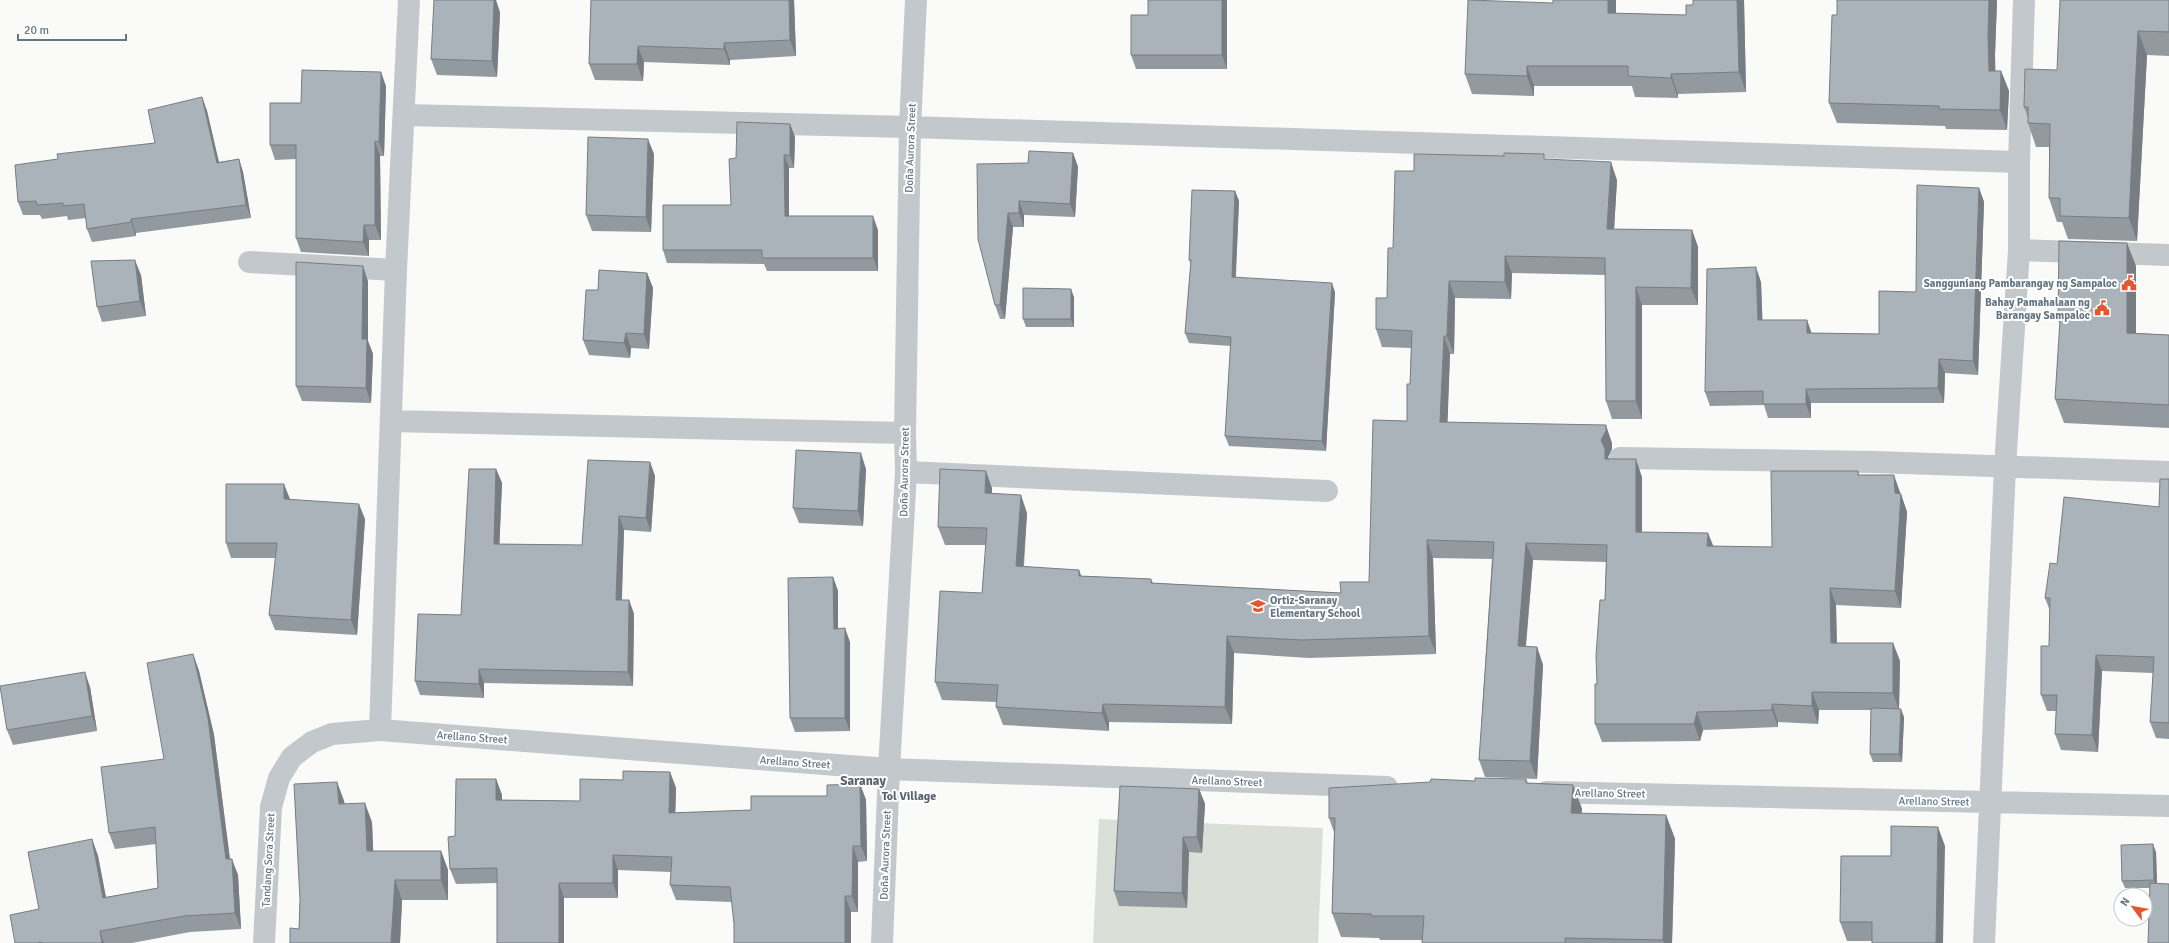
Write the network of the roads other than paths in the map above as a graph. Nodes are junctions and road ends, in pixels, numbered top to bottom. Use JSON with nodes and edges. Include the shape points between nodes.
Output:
{"nodes":[{"id":1,"x":409,"y":0,"type":"edge"},
{"id":2,"x":916,"y":0,"type":"edge"},
{"id":3,"x":2024,"y":0,"type":"edge"},
{"id":4,"x":405,"y":115,"type":"junction"},
{"id":5,"x":910,"y":127,"type":"junction"},
{"id":6,"x":2019,"y":162,"type":"junction"},
{"id":7,"x":2019,"y":250,"type":"junction"},
{"id":8,"x":2169,"y":255,"type":"edge"},
{"id":9,"x":249,"y":262,"type":"dead end"},
{"id":10,"x":396,"y":270,"type":"junction"},
{"id":11,"x":391,"y":421,"type":"junction"},
{"id":12,"x":905,"y":433,"type":"junction"},
{"id":13,"x":1620,"y":458,"type":"edge"},
{"id":14,"x":2005,"y":467,"type":"junction"},
{"id":15,"x":906,"y":472,"type":"junction"},
{"id":16,"x":2169,"y":472,"type":"edge"},
{"id":17,"x":1327,"y":491,"type":"dead end"},
{"id":18,"x":380,"y":730,"type":"junction"},
{"id":19,"x":292,"y":757,"type":"joint"},
{"id":20,"x":888,"y":769,"type":"junction"},
{"id":21,"x":1405,"y":788,"type":"edge"},
{"id":22,"x":1523,"y":791,"type":"edge"},
{"id":23,"x":1989,"y":802,"type":"junction"},
{"id":24,"x":2169,"y":806,"type":"edge"},
{"id":25,"x":264,"y":943,"type":"edge"},
{"id":26,"x":882,"y":943,"type":"edge"},
{"id":27,"x":1984,"y":943,"type":"edge"}],
"edges":[{"from":1,"to":4,"type":"street"},
{"from":2,"to":5,"type":"street","name":"Doña Aurora Street"},
{"from":3,"to":6,"type":"street"},
{"from":4,"to":5,"type":"street"},
{"from":4,"to":10,"type":"street"},
{"from":5,"to":6,"type":"street"},
{"from":5,"to":12,"type":"street","name":"Doña Aurora Street"},
{"from":6,"to":7,"type":"street"},
{"from":7,"to":8,"type":"street"},
{"from":7,"to":14,"type":"street"},
{"from":9,"to":10,"type":"street"},
{"from":10,"to":11,"type":"street"},
{"from":11,"to":12,"type":"street"},
{"from":11,"to":18,"type":"street"},
{"from":12,"to":15,"type":"street","name":"Doña Aurora Street"},
{"from":13,"to":14,"type":"street"},
{"from":14,"to":16,"type":"street"},
{"from":14,"to":23,"type":"street"},
{"from":15,"to":17,"type":"street"},
{"from":15,"to":20,"type":"street","name":"Doña Aurora Street"},
{"from":18,"to":19,"type":"street","name":"Arellano Street","via":[[332,734],[312,742]]},
{"from":18,"to":20,"type":"street","name":"Arellano Street"},
{"from":19,"to":25,"type":"street","name":"Tandang Sora Street","via":[[279,778],[271,807]]},
{"from":20,"to":21,"type":"street","name":"Arellano Street"},
{"from":20,"to":26,"type":"street","name":"Doña Aurora Street"},
{"from":22,"to":23,"type":"street","name":"Arellano Street"},
{"from":23,"to":24,"type":"street","name":"Arellano Street"},
{"from":23,"to":27,"type":"street"}]}
